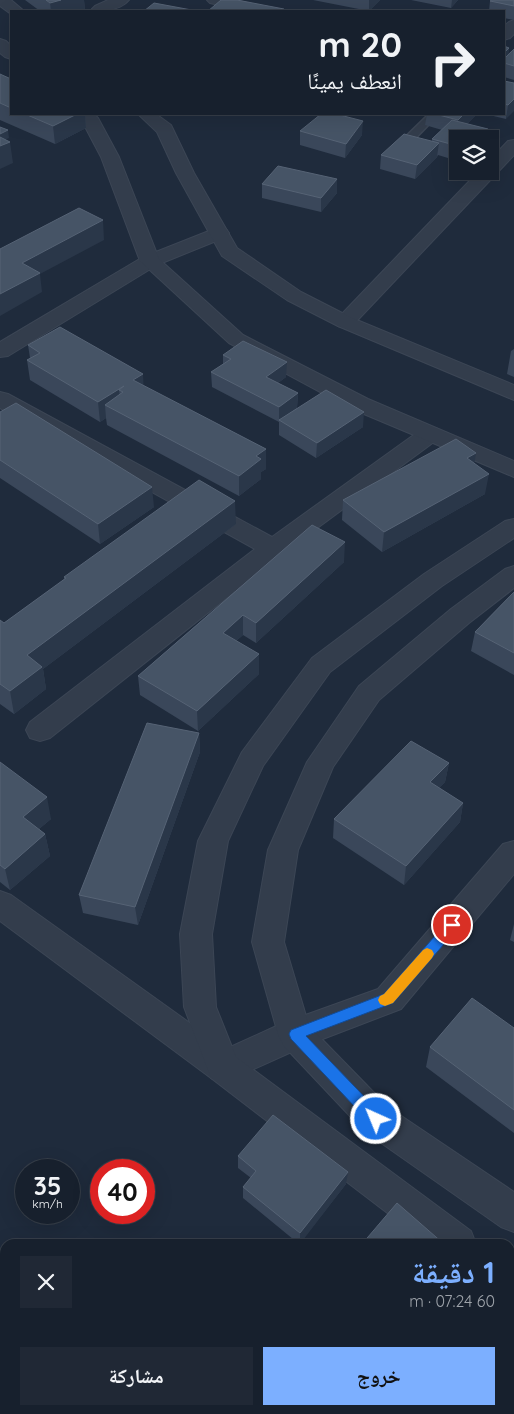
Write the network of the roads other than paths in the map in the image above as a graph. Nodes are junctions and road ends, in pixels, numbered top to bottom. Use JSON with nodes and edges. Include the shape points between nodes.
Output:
{"nodes":[{"id":1,"x":2,"y":0,"type":"edge"},
{"id":2,"x":88,"y":0,"type":"edge"},
{"id":3,"x":121,"y":0,"type":"edge"},
{"id":4,"x":215,"y":0,"type":"edge"},
{"id":5,"x":15,"y":10,"type":"edge"},
{"id":6,"x":102,"y":10,"type":"edge"},
{"id":7,"x":260,"y":10,"type":"edge"},
{"id":8,"x":514,"y":25,"type":"edge"},
{"id":9,"x":505,"y":34,"type":"edge"},
{"id":10,"x":0,"y":44,"type":"edge"},
{"id":11,"x":10,"y":53,"type":"edge"},
{"id":12,"x":85,"y":115,"type":"edge"},
{"id":13,"x":147,"y":115,"type":"edge"},
{"id":14,"x":433,"y":115,"type":"edge"},
{"id":15,"x":512,"y":151,"type":"edge"},
{"id":16,"x":395,"y":153,"type":"edge"},
{"id":17,"x":499,"y":163,"type":"edge"},
{"id":18,"x":481,"y":180,"type":"edge"},
{"id":19,"x":219,"y":233,"type":"junction"},
{"id":20,"x":150,"y":261,"type":"junction"},
{"id":21,"x":345,"y":322,"type":"junction"},
{"id":22,"x":0,"y":351,"type":"edge"},
{"id":23,"x":514,"y":392,"type":"edge"},
{"id":24,"x":3,"y":404,"type":"edge"},
{"id":25,"x":430,"y":434,"type":"junction"},
{"id":26,"x":514,"y":470,"type":"edge"},
{"id":27,"x":514,"y":527,"type":"edge"},
{"id":28,"x":273,"y":548,"type":"junction"},
{"id":29,"x":514,"y":575,"type":"edge"},
{"id":30,"x":40,"y":730,"type":"dead end"},
{"id":31,"x":511,"y":864,"type":"edge"},
{"id":32,"x":0,"y":904,"type":"edge"},
{"id":33,"x":295,"y":1034,"type":"junction"},
{"id":34,"x":223,"y":1067,"type":"junction"},
{"id":35,"x":514,"y":1214,"type":"edge"},
{"id":36,"x":451,"y":1239,"type":"edge"}],
"edges":[{"from":1,"to":5,"type":"street"},
{"from":2,"to":6,"type":"street"},
{"from":3,"to":6,"type":"street"},
{"from":4,"to":7,"type":"street"},
{"from":8,"to":9,"type":"street"},
{"from":10,"to":11,"type":"street"},
{"from":12,"to":20,"type":"street","via":[[110,157]]},
{"from":13,"to":19,"type":"street","via":[[165,129],[185,173]]},
{"from":14,"to":16,"type":"lane"},
{"from":15,"to":17,"type":"street"},
{"from":18,"to":21,"type":"street"},
{"from":19,"to":20,"type":"street"},
{"from":19,"to":21,"type":"street","via":[[229,252],[294,296]]},
{"from":20,"to":22,"type":"street"},
{"from":20,"to":25,"type":"street","via":[[236,340],[360,404]]},
{"from":21,"to":23,"type":"street"},
{"from":24,"to":28,"type":"street"},
{"from":25,"to":26,"type":"street"},
{"from":25,"to":28,"type":"street"},
{"from":27,"to":34,"type":"street","via":[[433,580],[321,664],[252,760],[213,841],[196,934],[200,1007]]},
{"from":28,"to":30,"type":"street"},
{"from":29,"to":33,"type":"street","via":[[369,693],[322,762],[283,850],[268,942]]},
{"from":31,"to":33,"type":"street","via":[[388,999]]},
{"from":32,"to":34,"type":"street"},
{"from":33,"to":34,"type":"street"},
{"from":33,"to":35,"type":"street","via":[[376,1119]]},
{"from":34,"to":36,"type":"street"}]}
